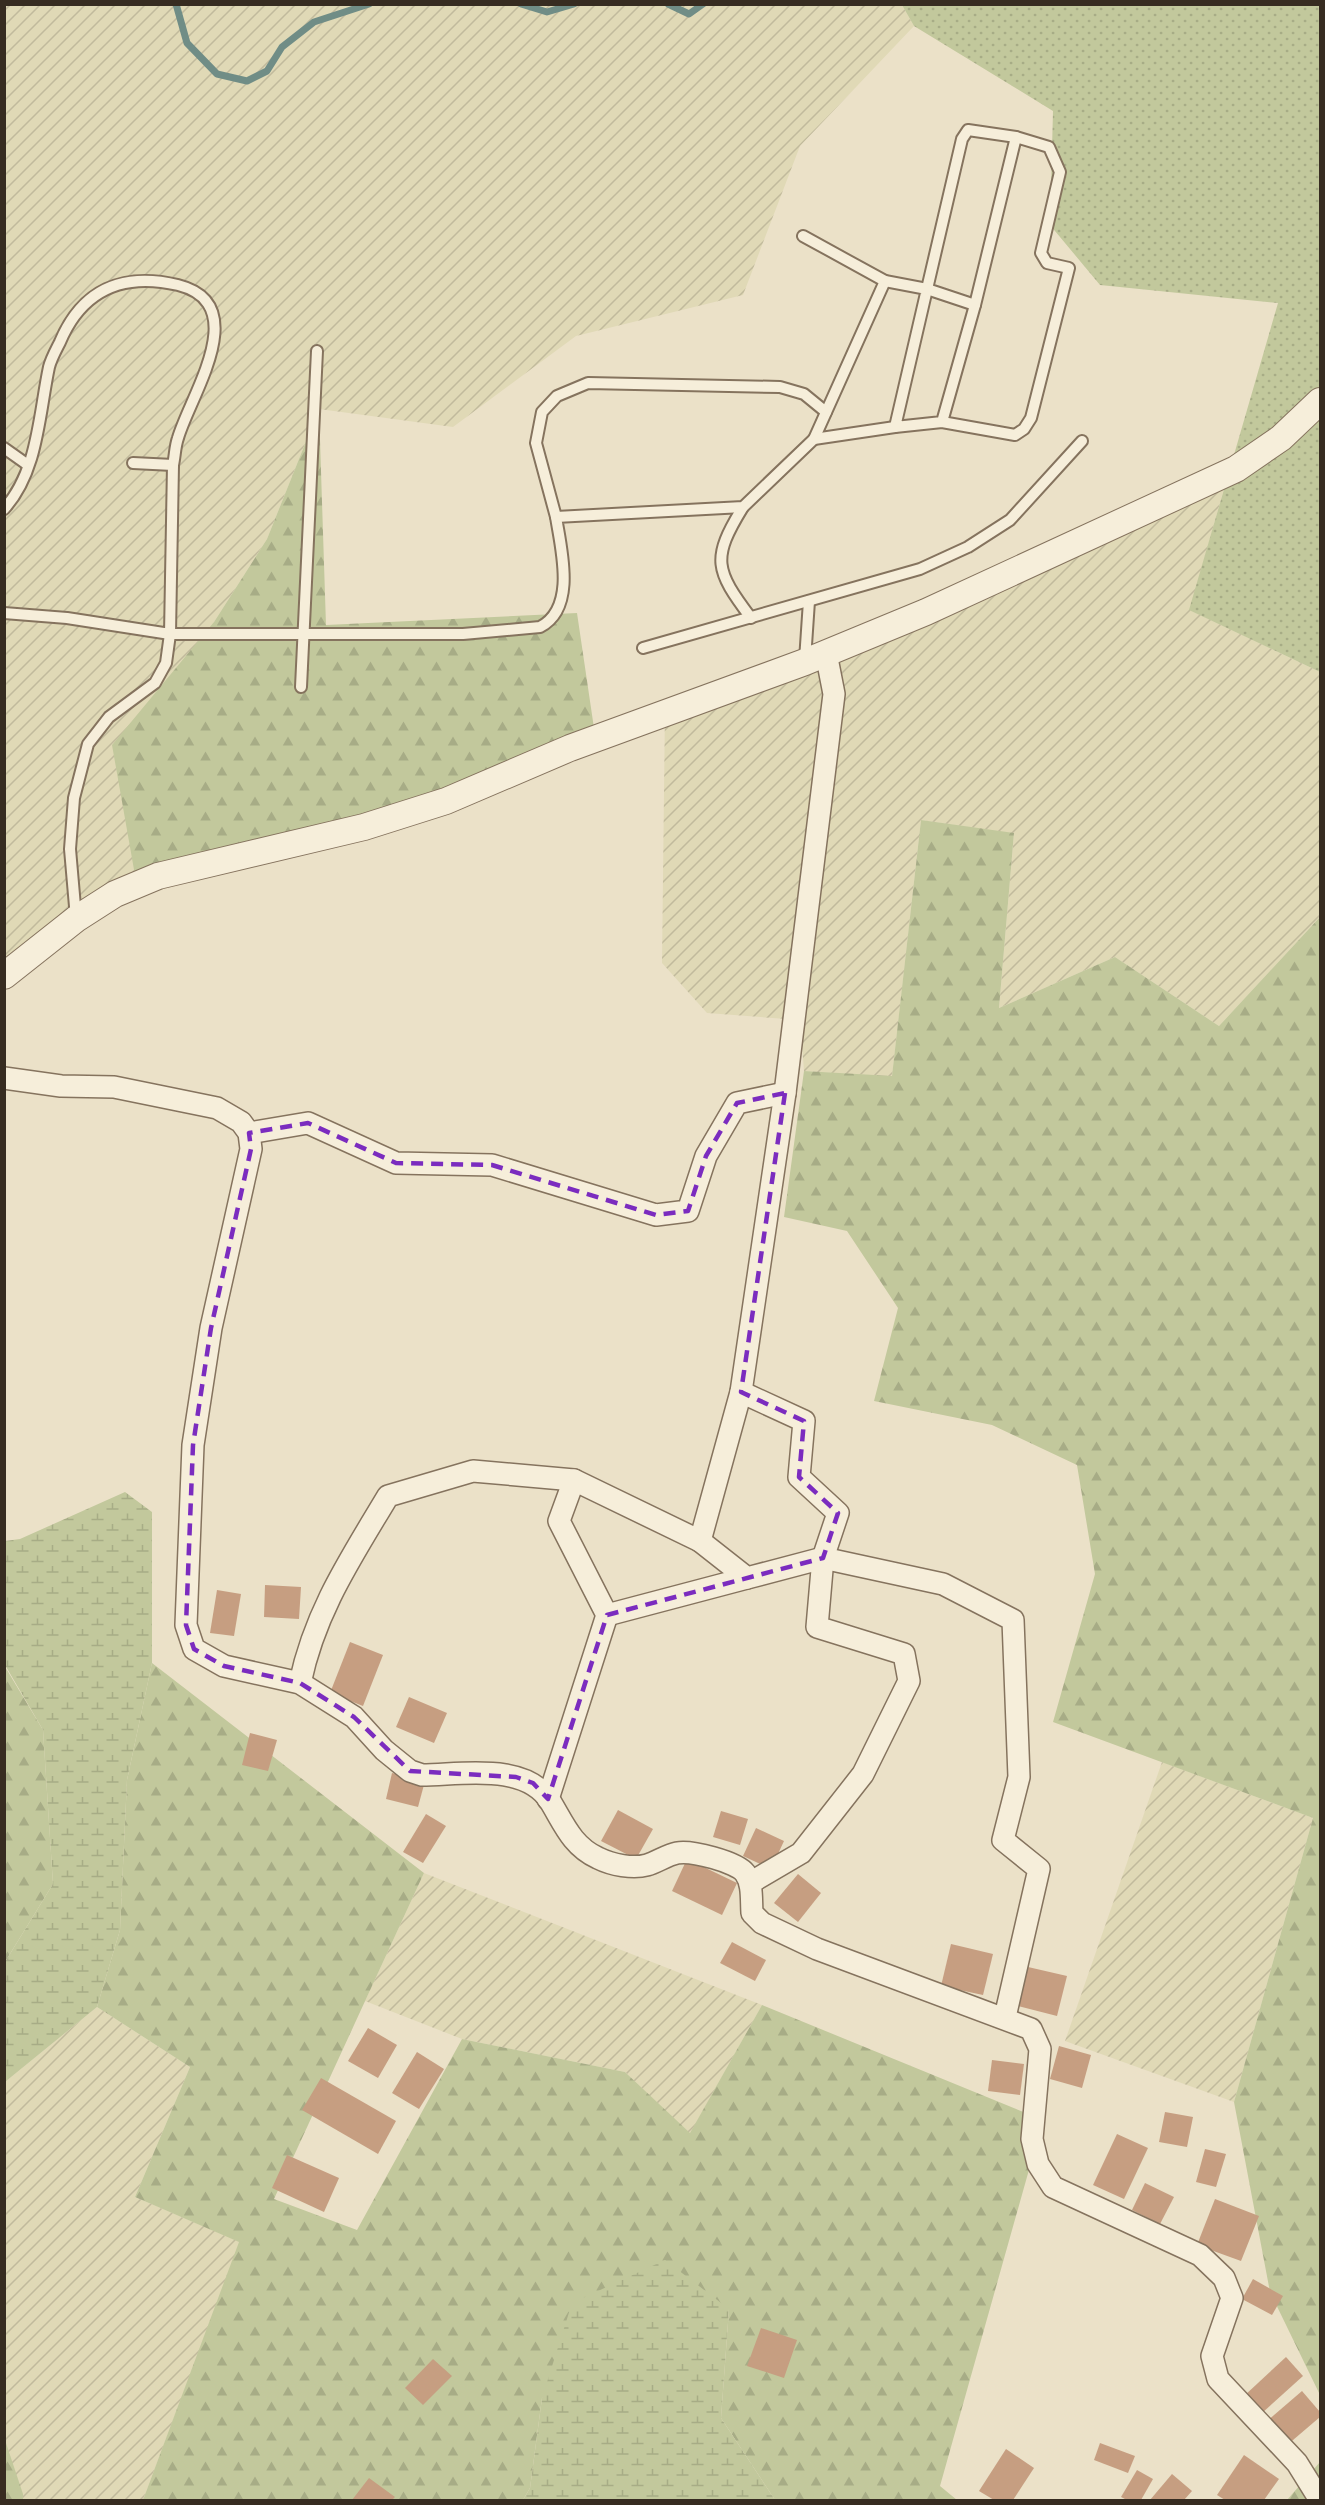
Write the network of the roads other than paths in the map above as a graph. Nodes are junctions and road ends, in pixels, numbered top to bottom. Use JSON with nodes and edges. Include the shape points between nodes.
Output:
{"nodes":[{"id":1,"x":1016,"y":137,"type":"junction"},
{"id":2,"x":803,"y":236,"type":"dead end"},
{"id":3,"x":885,"y":281,"type":"junction"},
{"id":4,"x":927,"y":289,"type":"junction"},
{"id":5,"x":975,"y":305,"type":"junction"},
{"id":6,"x":317,"y":351,"type":"dead end"},
{"id":7,"x":1320,"y":401,"type":"edge"},
{"id":8,"x":826,"y":412,"type":"junction"},
{"id":9,"x":942,"y":422,"type":"junction"},
{"id":10,"x":895,"y":427,"type":"junction"},
{"id":11,"x":814,"y":439,"type":"junction"},
{"id":12,"x":1082,"y":441,"type":"dead end"},
{"id":13,"x":4,"y":448,"type":"edge"},
{"id":14,"x":134,"y":463,"type":"dead end"},
{"id":15,"x":28,"y":465,"type":"junction"},
{"id":16,"x":173,"y":465,"type":"junction"},
{"id":17,"x":743,"y":507,"type":"junction"},
{"id":18,"x":4,"y":509,"type":"edge"},
{"id":19,"x":556,"y":516,"type":"junction"},
{"id":20,"x":809,"y":601,"type":"junction"},
{"id":21,"x":4,"y":613,"type":"edge"},
{"id":22,"x":751,"y":618,"type":"junction"},
{"id":23,"x":170,"y":634,"type":"junction"},
{"id":24,"x":305,"y":635,"type":"junction"},
{"id":25,"x":643,"y":648,"type":"dead end"},
{"id":26,"x":816,"y":658,"type":"junction"},
{"id":27,"x":301,"y":687,"type":"dead end"},
{"id":28,"x":76,"y":919,"type":"junction"},
{"id":29,"x":4,"y":976,"type":"edge"},
{"id":30,"x":4,"y":1078,"type":"edge"},
{"id":31,"x":785,"y":1093,"type":"junction"},
{"id":32,"x":249,"y":1133,"type":"junction"},
{"id":33,"x":741,"y":1392,"type":"junction"},
{"id":34,"x":574,"y":1480,"type":"junction"},
{"id":35,"x":700,"y":1541,"type":"junction"},
{"id":36,"x":823,"y":1558,"type":"junction"},
{"id":37,"x":747,"y":1578,"type":"junction"},
{"id":38,"x":607,"y":1615,"type":"junction"},
{"id":39,"x":300,"y":1683,"type":"junction"},
{"id":40,"x":548,"y":1799,"type":"junction"},
{"id":41,"x":750,"y":1883,"type":"junction"},
{"id":42,"x":1005,"y":2017,"type":"junction"},
{"id":43,"x":1320,"y":2500,"type":"edge"}],
"edges":[{"from":1,"to":4,"type":"lane","via":[[976,129],[968,130],[962,139]]},
{"from":1,"to":5,"type":"lane"},
{"from":1,"to":9,"type":"lane","via":[[1049,147],[1060,172],[1041,252],[1047,263],[1068,268],[1034,407],[1024,429],[1015,435]]},
{"from":2,"to":3,"type":"lane"},
{"from":3,"to":4,"type":"lane"},
{"from":3,"to":8,"type":"lane"},
{"from":4,"to":5,"type":"lane"},
{"from":4,"to":10,"type":"lane"},
{"from":5,"to":9,"type":"lane"},
{"from":6,"to":24,"type":"lane"},
{"from":7,"to":26,"type":"street","via":[[1281,438],[1236,469],[926,612]]},
{"from":8,"to":11,"type":"lane"},
{"from":8,"to":19,"type":"lane","via":[[804,394],[780,387],[588,383],[557,396],[542,412],[536,443]]},
{"from":9,"to":10,"type":"lane"},
{"from":10,"to":11,"type":"lane"},
{"from":11,"to":17,"type":"lane"},
{"from":12,"to":20,"type":"lane","via":[[1010,520],[968,547],[920,569]]},
{"from":13,"to":15,"type":"lane"},
{"from":14,"to":16,"type":"lane"},
{"from":15,"to":16,"type":"lane","via":[[43,412],[50,365],[67,324],[100,290],[128,282],[158,281],[181,286],[201,297],[215,323],[212,351],[202,384],[177,438]]},
{"from":15,"to":18,"type":"lane"},
{"from":16,"to":23,"type":"lane"},
{"from":17,"to":19,"type":"lane"},
{"from":17,"to":22,"type":"lane","via":[[725,536],[720,555],[727,586]]},
{"from":19,"to":24,"type":"lane","via":[[564,565],[561,603],[551,621],[540,627],[463,634]]},
{"from":20,"to":22,"type":"lane"},
{"from":20,"to":26,"type":"lane"},
{"from":21,"to":23,"type":"lane"},
{"from":22,"to":25,"type":"lane"},
{"from":23,"to":24,"type":"lane"},
{"from":23,"to":28,"type":"lane","via":[[166,663],[155,683],[109,717],[88,744],[74,798],[70,849]]},
{"from":24,"to":27,"type":"lane"},
{"from":26,"to":28,"type":"street","via":[[570,748],[446,801],[364,827],[158,876],[115,894]]},
{"from":26,"to":31,"type":"street","via":[[834,694]]},
{"from":28,"to":29,"type":"street"},
{"from":30,"to":32,"type":"street","via":[[61,1086],[114,1087],[217,1108],[241,1122]]},
{"from":31,"to":32,"type":"street","via":[[737,1103],[706,1156],[688,1210],[656,1215],[492,1165],[396,1163],[308,1122]]},
{"from":31,"to":33,"type":"street"},
{"from":32,"to":39,"type":"street","via":[[251,1149],[211,1328],[193,1445],[186,1625],[194,1649],[224,1666]]},
{"from":33,"to":35,"type":"street"},
{"from":33,"to":36,"type":"street","via":[[804,1420],[799,1477],[838,1513]]},
{"from":34,"to":35,"type":"street"},
{"from":34,"to":38,"type":"street","via":[[559,1521]]},
{"from":34,"to":39,"type":"street","via":[[473,1471],[388,1496],[331,1591],[308,1645]]},
{"from":35,"to":37,"type":"street"},
{"from":36,"to":37,"type":"street"},
{"from":36,"to":41,"type":"street","via":[[817,1627],[904,1654],[909,1681],[863,1774],[801,1853]]},
{"from":36,"to":42,"type":"street","via":[[943,1584],[1013,1620],[1019,1777],[1003,1840],[1039,1869]]},
{"from":37,"to":38,"type":"street"},
{"from":38,"to":40,"type":"street"},
{"from":39,"to":40,"type":"street","via":[[354,1717],[410,1771],[422,1775],[516,1777],[533,1783]]},
{"from":40,"to":41,"type":"street","via":[[567,1833],[581,1849],[600,1859],[631,1867],[676,1853],[698,1852],[743,1870]]},
{"from":41,"to":42,"type":"street","via":[[752,1913],[762,1923],[817,1949]]},
{"from":42,"to":43,"type":"street","via":[[1031,2029],[1040,2049],[1032,2139],[1038,2164],[1053,2187],[1200,2255],[1224,2278],[1232,2298],[1212,2356],[1218,2379],[1298,2463]]}]}
